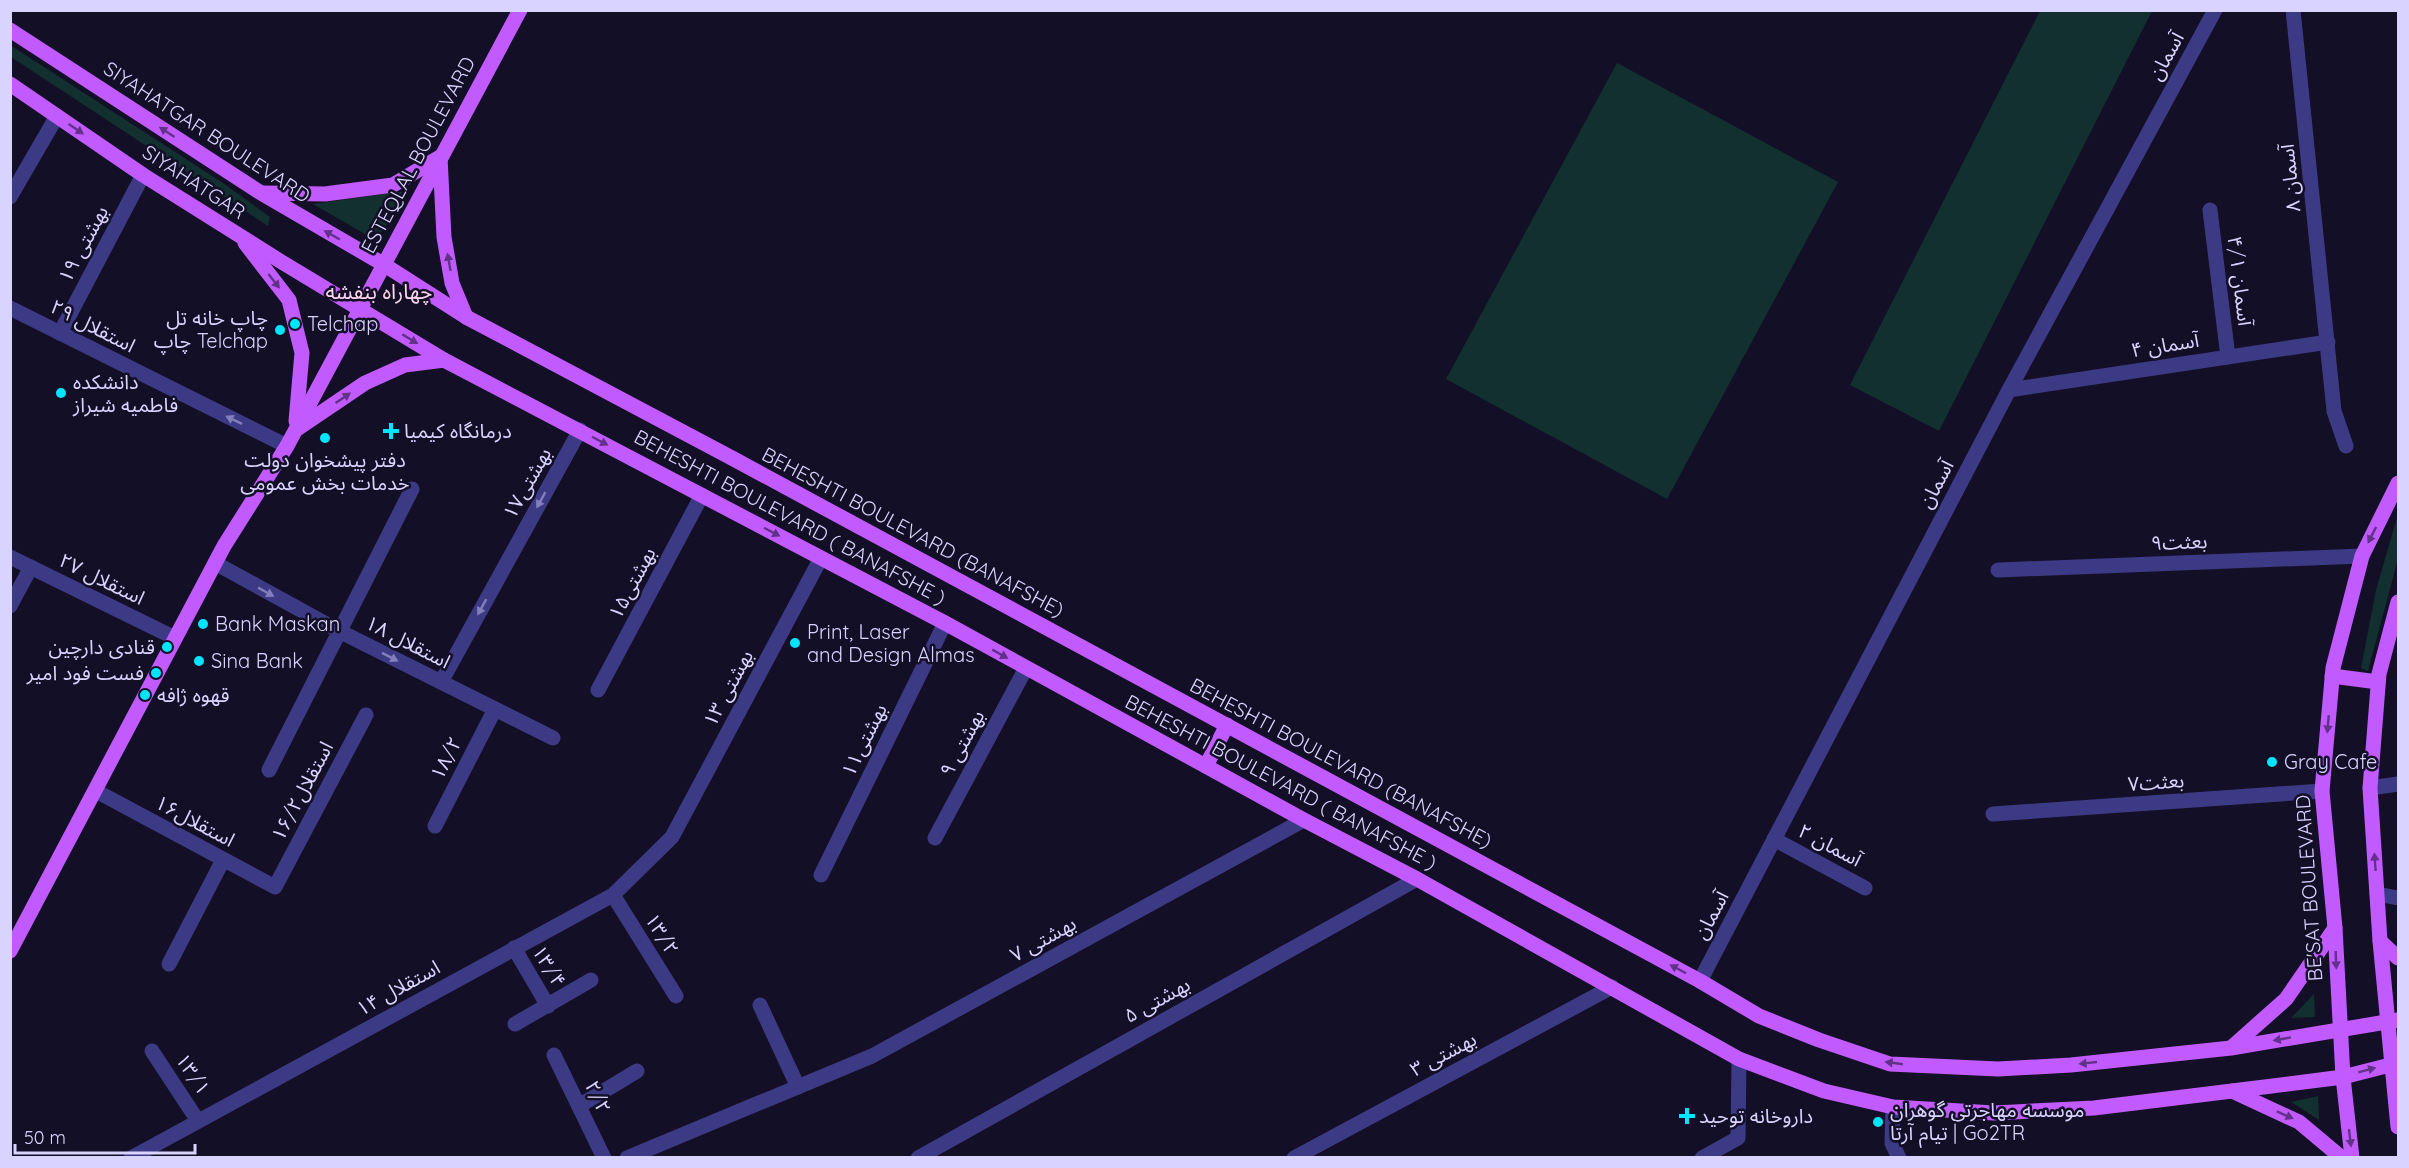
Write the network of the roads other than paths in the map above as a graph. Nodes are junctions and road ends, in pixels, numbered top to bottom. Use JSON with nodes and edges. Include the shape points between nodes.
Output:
{"nodes":[{"id":1,"x":520,"y":10,"type":"edge"},
{"id":2,"x":2215,"y":10,"type":"edge"},
{"id":3,"x":2293,"y":10,"type":"edge"},
{"id":4,"x":10,"y":30,"type":"edge"},
{"id":5,"x":10,"y":84,"type":"edge"},
{"id":6,"x":57,"y":116,"type":"junction"},
{"id":7,"x":440,"y":157,"type":"junction"},
{"id":8,"x":143,"y":175,"type":"junction"},
{"id":9,"x":261,"y":193,"type":"junction"},
{"id":10,"x":10,"y":196,"type":"edge"},
{"id":11,"x":2210,"y":210,"type":"dead end"},
{"id":12,"x":238,"y":235,"type":"junction"},
{"id":13,"x":383,"y":264,"type":"junction"},
{"id":14,"x":10,"y":308,"type":"edge"},
{"id":15,"x":360,"y":308,"type":"junction"},
{"id":16,"x":466,"y":317,"type":"junction"},
{"id":17,"x":60,"y":333,"type":"junction"},
{"id":18,"x":2328,"y":342,"type":"junction"},
{"id":19,"x":2228,"y":357,"type":"junction"},
{"id":20,"x":444,"y":360,"type":"junction"},
{"id":21,"x":2009,"y":390,"type":"junction"},
{"id":22,"x":295,"y":430,"type":"junction"},
{"id":23,"x":580,"y":430,"type":"junction"},
{"id":24,"x":286,"y":446,"type":"junction"},
{"id":25,"x":2346,"y":446,"type":"dead end"},
{"id":26,"x":2398,"y":483,"type":"edge"},
{"id":27,"x":412,"y":489,"type":"dead end"},
{"id":28,"x":702,"y":495,"type":"junction"},
{"id":29,"x":2362,"y":556,"type":"junction"},
{"id":30,"x":10,"y":557,"type":"edge"},
{"id":31,"x":821,"y":558,"type":"junction"},
{"id":32,"x":215,"y":563,"type":"junction"},
{"id":33,"x":31,"y":567,"type":"junction"},
{"id":34,"x":1998,"y":570,"type":"dead end"},
{"id":35,"x":2398,"y":602,"type":"edge"},
{"id":36,"x":10,"y":606,"type":"edge"},
{"id":37,"x":945,"y":623,"type":"junction"},
{"id":38,"x":339,"y":631,"type":"junction"},
{"id":39,"x":175,"y":638,"type":"junction"},
{"id":40,"x":1026,"y":668,"type":"junction"},
{"id":41,"x":2332,"y":676,"type":"junction"},
{"id":42,"x":441,"y":682,"type":"junction"},
{"id":43,"x":2378,"y":682,"type":"junction"},
{"id":44,"x":598,"y":690,"type":"dead end"},
{"id":45,"x":495,"y":709,"type":"junction"},
{"id":46,"x":366,"y":715,"type":"dead end"},
{"id":47,"x":1227,"y":725,"type":"junction"},
{"id":48,"x":553,"y":738,"type":"dead end"},
{"id":49,"x":1206,"y":766,"type":"junction"},
{"id":50,"x":269,"y":770,"type":"dead end"},
{"id":51,"x":2398,"y":784,"type":"edge"},
{"id":52,"x":2370,"y":788,"type":"junction"},
{"id":53,"x":96,"y":791,"type":"junction"},
{"id":54,"x":2322,"y":791,"type":"junction"},
{"id":55,"x":1993,"y":814,"type":"dead end"},
{"id":56,"x":1304,"y":820,"type":"junction"},
{"id":57,"x":435,"y":826,"type":"dead end"},
{"id":58,"x":672,"y":837,"type":"joint"},
{"id":59,"x":935,"y":838,"type":"dead end"},
{"id":60,"x":1774,"y":839,"type":"junction"},
{"id":61,"x":224,"y":860,"type":"junction"},
{"id":62,"x":821,"y":875,"type":"dead end"},
{"id":63,"x":1417,"y":879,"type":"junction"},
{"id":64,"x":275,"y":887,"type":"joint"},
{"id":65,"x":1865,"y":888,"type":"dead end"},
{"id":66,"x":2377,"y":894,"type":"junction"},
{"id":67,"x":613,"y":895,"type":"junction"},
{"id":68,"x":2398,"y":898,"type":"edge"},
{"id":69,"x":2335,"y":928,"type":"junction"},
{"id":70,"x":2380,"y":941,"type":"junction"},
{"id":71,"x":513,"y":948,"type":"junction"},
{"id":72,"x":10,"y":951,"type":"edge"},
{"id":73,"x":2398,"y":958,"type":"edge"},
{"id":74,"x":168,"y":964,"type":"dead end"},
{"id":75,"x":591,"y":980,"type":"dead end"},
{"id":76,"x":1700,"y":981,"type":"junction"},
{"id":77,"x":1612,"y":987,"type":"junction"},
{"id":78,"x":676,"y":996,"type":"dead end"},
{"id":79,"x":760,"y":1005,"type":"dead end"},
{"id":80,"x":548,"y":1006,"type":"junction"},
{"id":81,"x":2393,"y":1021,"type":"edge"},
{"id":82,"x":515,"y":1024,"type":"dead end"},
{"id":83,"x":2339,"y":1028,"type":"junction"},
{"id":84,"x":2231,"y":1048,"type":"junction"},
{"id":85,"x":152,"y":1051,"type":"dead end"},
{"id":86,"x":554,"y":1055,"type":"dead end"},
{"id":87,"x":1739,"y":1059,"type":"junction"},
{"id":88,"x":2395,"y":1063,"type":"edge"},
{"id":89,"x":638,"y":1071,"type":"dead end"},
{"id":90,"x":2343,"y":1077,"type":"junction"},
{"id":91,"x":798,"y":1087,"type":"junction"},
{"id":92,"x":2232,"y":1091,"type":"junction"},
{"id":93,"x":579,"y":1106,"type":"junction"},
{"id":94,"x":1893,"y":1107,"type":"junction"},
{"id":95,"x":198,"y":1121,"type":"junction"},
{"id":96,"x":2398,"y":1127,"type":"edge"},
{"id":97,"x":131,"y":1158,"type":"edge"},
{"id":98,"x":604,"y":1158,"type":"edge"},
{"id":99,"x":627,"y":1158,"type":"edge"},
{"id":100,"x":918,"y":1158,"type":"edge"},
{"id":101,"x":1294,"y":1158,"type":"edge"},
{"id":102,"x":1702,"y":1158,"type":"edge"},
{"id":103,"x":1899,"y":1158,"type":"edge"},
{"id":104,"x":2342,"y":1158,"type":"edge"},
{"id":105,"x":2352,"y":1158,"type":"edge"}],
"edges":[{"from":1,"to":7,"type":"main road","name":"ESTEQLAL BOULEVARD"},
{"from":2,"to":21,"type":"street","name":"آسمان"},
{"from":3,"to":18,"type":"street","name":"۸ آسمان"},
{"from":9,"to":4,"type":"main road","name":"SIYAHATGAR BOULEVARD","one_way":true},
{"from":5,"to":6,"type":"main road","name":"SIYAHATGAR"},
{"from":6,"to":8,"type":"main road","name":"SIYAHATGAR","one_way":true},
{"from":6,"to":10,"type":"street"},
{"from":7,"to":9,"type":"main road","via":[[393,185],[325,194]]},
{"from":7,"to":13,"type":"main road","name":"ESTEQLAL BOULEVARD"},
{"from":16,"to":7,"type":"main road","one_way":true,"via":[[453,283],[444,237]]},
{"from":8,"to":12,"type":"main road","name":"SIYAHATGAR"},
{"from":8,"to":17,"type":"street","name":"۱۹ بهشتی"},
{"from":13,"to":9,"type":"main road","name":"SIYAHATGAR BOULEVARD","one_way":true},
{"from":11,"to":19,"type":"street","name":"۴/۱ آسمان"},
{"from":12,"to":15,"type":"main road","name":"SIYAHATGAR"},
{"from":12,"to":22,"type":"main road","one_way":true,"via":[[289,300],[302,353]]},
{"from":13,"to":15,"type":"main road","name":"ESTEQLAL BOULEVARD"},
{"from":13,"to":16,"type":"main road","name":"BEHESHTI BOULEVARD (BANAFSHE)"},
{"from":14,"to":17,"type":"street","name":"۲۹ استقلال"},
{"from":15,"to":20,"type":"main road","name":"BEHESHTI BOULEVARD ( BANAFSHE )","one_way":true},
{"from":15,"to":22,"type":"main road","name":"ESTEQLAL BOULEVARD"},
{"from":16,"to":47,"type":"main road","name":"BEHESHTI BOULEVARD (BANAFSHE)"},
{"from":24,"to":17,"type":"street","name":"۲۹ استقلال","one_way":true},
{"from":18,"to":19,"type":"street","name":"۴ آسمان"},
{"from":18,"to":25,"type":"street","name":"۸ آسمان","via":[[2334,411]]},
{"from":19,"to":21,"type":"street","name":"۴ آسمان"},
{"from":22,"to":20,"type":"main road","one_way":true,"via":[[365,383],[405,365]]},
{"from":20,"to":23,"type":"main road","name":"BEHESHTI BOULEVARD ( BANAFSHE )"},
{"from":21,"to":60,"type":"street","name":"آسمان"},
{"from":22,"to":24,"type":"main road","name":"ESTEQLAL BOULEVARD"},
{"from":23,"to":28,"type":"main road","name":"BEHESHTI BOULEVARD ( BANAFSHE )","one_way":true},
{"from":23,"to":42,"type":"street","name":"بهشتی۱۷","one_way":true},
{"from":24,"to":32,"type":"main road","name":"ESTEQLAL BOULEVARD"},
{"from":26,"to":29,"type":"main road","name":"BE'SAT BOULEVARD","one_way":true},
{"from":27,"to":38,"type":"street"},
{"from":28,"to":31,"type":"main road","name":"BEHESHTI BOULEVARD ( BANAFSHE )","one_way":true},
{"from":28,"to":44,"type":"street","name":"بهشتی۱۵"},
{"from":29,"to":34,"type":"street","name":"بعثت۹"},
{"from":29,"to":41,"type":"main road","name":"BE'SAT BOULEVARD"},
{"from":30,"to":33,"type":"street","name":"۲۷ استقلال"},
{"from":31,"to":37,"type":"main road","name":"BEHESHTI BOULEVARD ( BANAFSHE )"},
{"from":31,"to":58,"type":"street","name":"بهشتی ۱۳"},
{"from":32,"to":38,"type":"street","name":"استقلال ۱۸","one_way":true},
{"from":32,"to":39,"type":"main road","name":"ESTEQLAL BOULEVARD"},
{"from":33,"to":36,"type":"street"},
{"from":33,"to":39,"type":"street","name":"۲۷ استقلال"},
{"from":35,"to":43,"type":"main road"},
{"from":37,"to":40,"type":"main road","name":"BEHESHTI BOULEVARD ( BANAFSHE )","one_way":true},
{"from":37,"to":62,"type":"street","name":"بهشتی۱۱"},
{"from":38,"to":42,"type":"street","name":"استقلال ۱۸","one_way":true},
{"from":38,"to":50,"type":"street"},
{"from":39,"to":53,"type":"main road","name":"ESTEQLAL BOULEVARD"},
{"from":40,"to":49,"type":"main road","name":"BEHESHTI BOULEVARD ( BANAFSHE )"},
{"from":40,"to":59,"type":"street","name":"بهشتی ۹"},
{"from":41,"to":43,"type":"main road"},
{"from":41,"to":54,"type":"main road","name":"BE'SAT BOULEVARD","one_way":true},
{"from":42,"to":45,"type":"street","name":"استقلال ۱۸"},
{"from":43,"to":52,"type":"main road"},
{"from":45,"to":48,"type":"street","name":"استقلال ۱۸"},
{"from":45,"to":57,"type":"street","name":"۱۸/۲"},
{"from":46,"to":64,"type":"street","name":"استقلال۱۶/۲"},
{"from":47,"to":49,"type":"main road"},
{"from":76,"to":47,"type":"main road","name":"BEHESHTI BOULEVARD (BANAFSHE)","one_way":true},
{"from":49,"to":56,"type":"main road","name":"BEHESHTI BOULEVARD ( BANAFSHE )"},
{"from":51,"to":52,"type":"street"},
{"from":66,"to":52,"type":"main road","one_way":true},
{"from":53,"to":61,"type":"street","name":"استقلال۱۶"},
{"from":53,"to":72,"type":"main road","name":"ESTEQLAL BOULEVARD"},
{"from":54,"to":55,"type":"street","name":"بعثت۷"},
{"from":54,"to":69,"type":"main road","name":"BE'SAT BOULEVARD"},
{"from":56,"to":63,"type":"main road","name":"BEHESHTI BOULEVARD ( BANAFSHE )"},
{"from":56,"to":91,"type":"street","name":"بهشتی ۷","via":[[872,1056]]},
{"from":58,"to":67,"type":"street","name":"استقلال ۱۴"},
{"from":60,"to":65,"type":"street","name":"۲ آسمان"},
{"from":60,"to":76,"type":"street","name":"آسمان"},
{"from":61,"to":64,"type":"street","name":"استقلال۱۶"},
{"from":61,"to":74,"type":"street"},
{"from":63,"to":77,"type":"main road","name":"BEHESHTI BOULEVARD ( BANAFSHE )"},
{"from":63,"to":100,"type":"street","name":"بهشتی ۵"},
{"from":66,"to":68,"type":"street"},
{"from":66,"to":70,"type":"main road"},
{"from":67,"to":71,"type":"street","name":"استقلال ۱۴"},
{"from":67,"to":78,"type":"street","name":"۱۳/۲"},
{"from":69,"to":83,"type":"main road","name":"BE'SAT BOULEVARD","one_way":true},
{"from":69,"to":84,"type":"main road","via":[[2286,999]]},
{"from":70,"to":73,"type":"main road"},
{"from":70,"to":81,"type":"main road"},
{"from":71,"to":80,"type":"street","name":"۱۳/۴"},
{"from":71,"to":95,"type":"street","name":"استقلال ۱۴"},
{"from":75,"to":80,"type":"street"},
{"from":84,"to":76,"type":"main road","name":"BEHESHTI BOULEVARD (BANAFSHE)","one_way":true,"via":[[1998,1069],[1890,1064],[1759,1016]]},
{"from":77,"to":87,"type":"main road","name":"BEHESHTI BOULEVARD ( BANAFSHE )"},
{"from":77,"to":101,"type":"street","name":"بهشتی ۳"},
{"from":79,"to":91,"type":"street"},
{"from":80,"to":82,"type":"street"},
{"from":81,"to":83,"type":"main road","name":"BEHESHTI BOULEVARD (BANAFSHE)"},
{"from":81,"to":88,"type":"main road"},
{"from":83,"to":84,"type":"main road","name":"BEHESHTI BOULEVARD (BANAFSHE)","one_way":true},
{"from":83,"to":90,"type":"main road","name":"BE'SAT BOULEVARD"},
{"from":85,"to":95,"type":"street","name":"۱۳/۱"},
{"from":86,"to":93,"type":"street","name":"۲/۲"},
{"from":87,"to":94,"type":"main road","name":"BEHESHTI BOULEVARD ( BANAFSHE )","via":[[1824,1091]]},
{"from":87,"to":102,"type":"street","via":[[1738,1138]]},
{"from":90,"to":88,"type":"main road","name":"BEHESHTI BOULEVARD ( BANAFSHE )","one_way":true},
{"from":88,"to":96,"type":"main road"},
{"from":89,"to":93,"type":"street"},
{"from":90,"to":92,"type":"main road","name":"BEHESHTI BOULEVARD ( BANAFSHE )"},
{"from":90,"to":105,"type":"main road","name":"BE'SAT BOULEVARD","one_way":true},
{"from":91,"to":99,"type":"street","name":"بهشتی ۷"},
{"from":92,"to":94,"type":"main road","name":"BEHESHTI BOULEVARD ( BANAFSHE )","via":[[2094,1108],[1995,1113]]},
{"from":92,"to":104,"type":"main road","one_way":true,"via":[[2299,1122]]},
{"from":93,"to":98,"type":"street","name":"۲/۲"},
{"from":94,"to":103,"type":"street","via":[[1892,1143]]},
{"from":95,"to":97,"type":"street","name":"استقلال ۱۴"}]}
